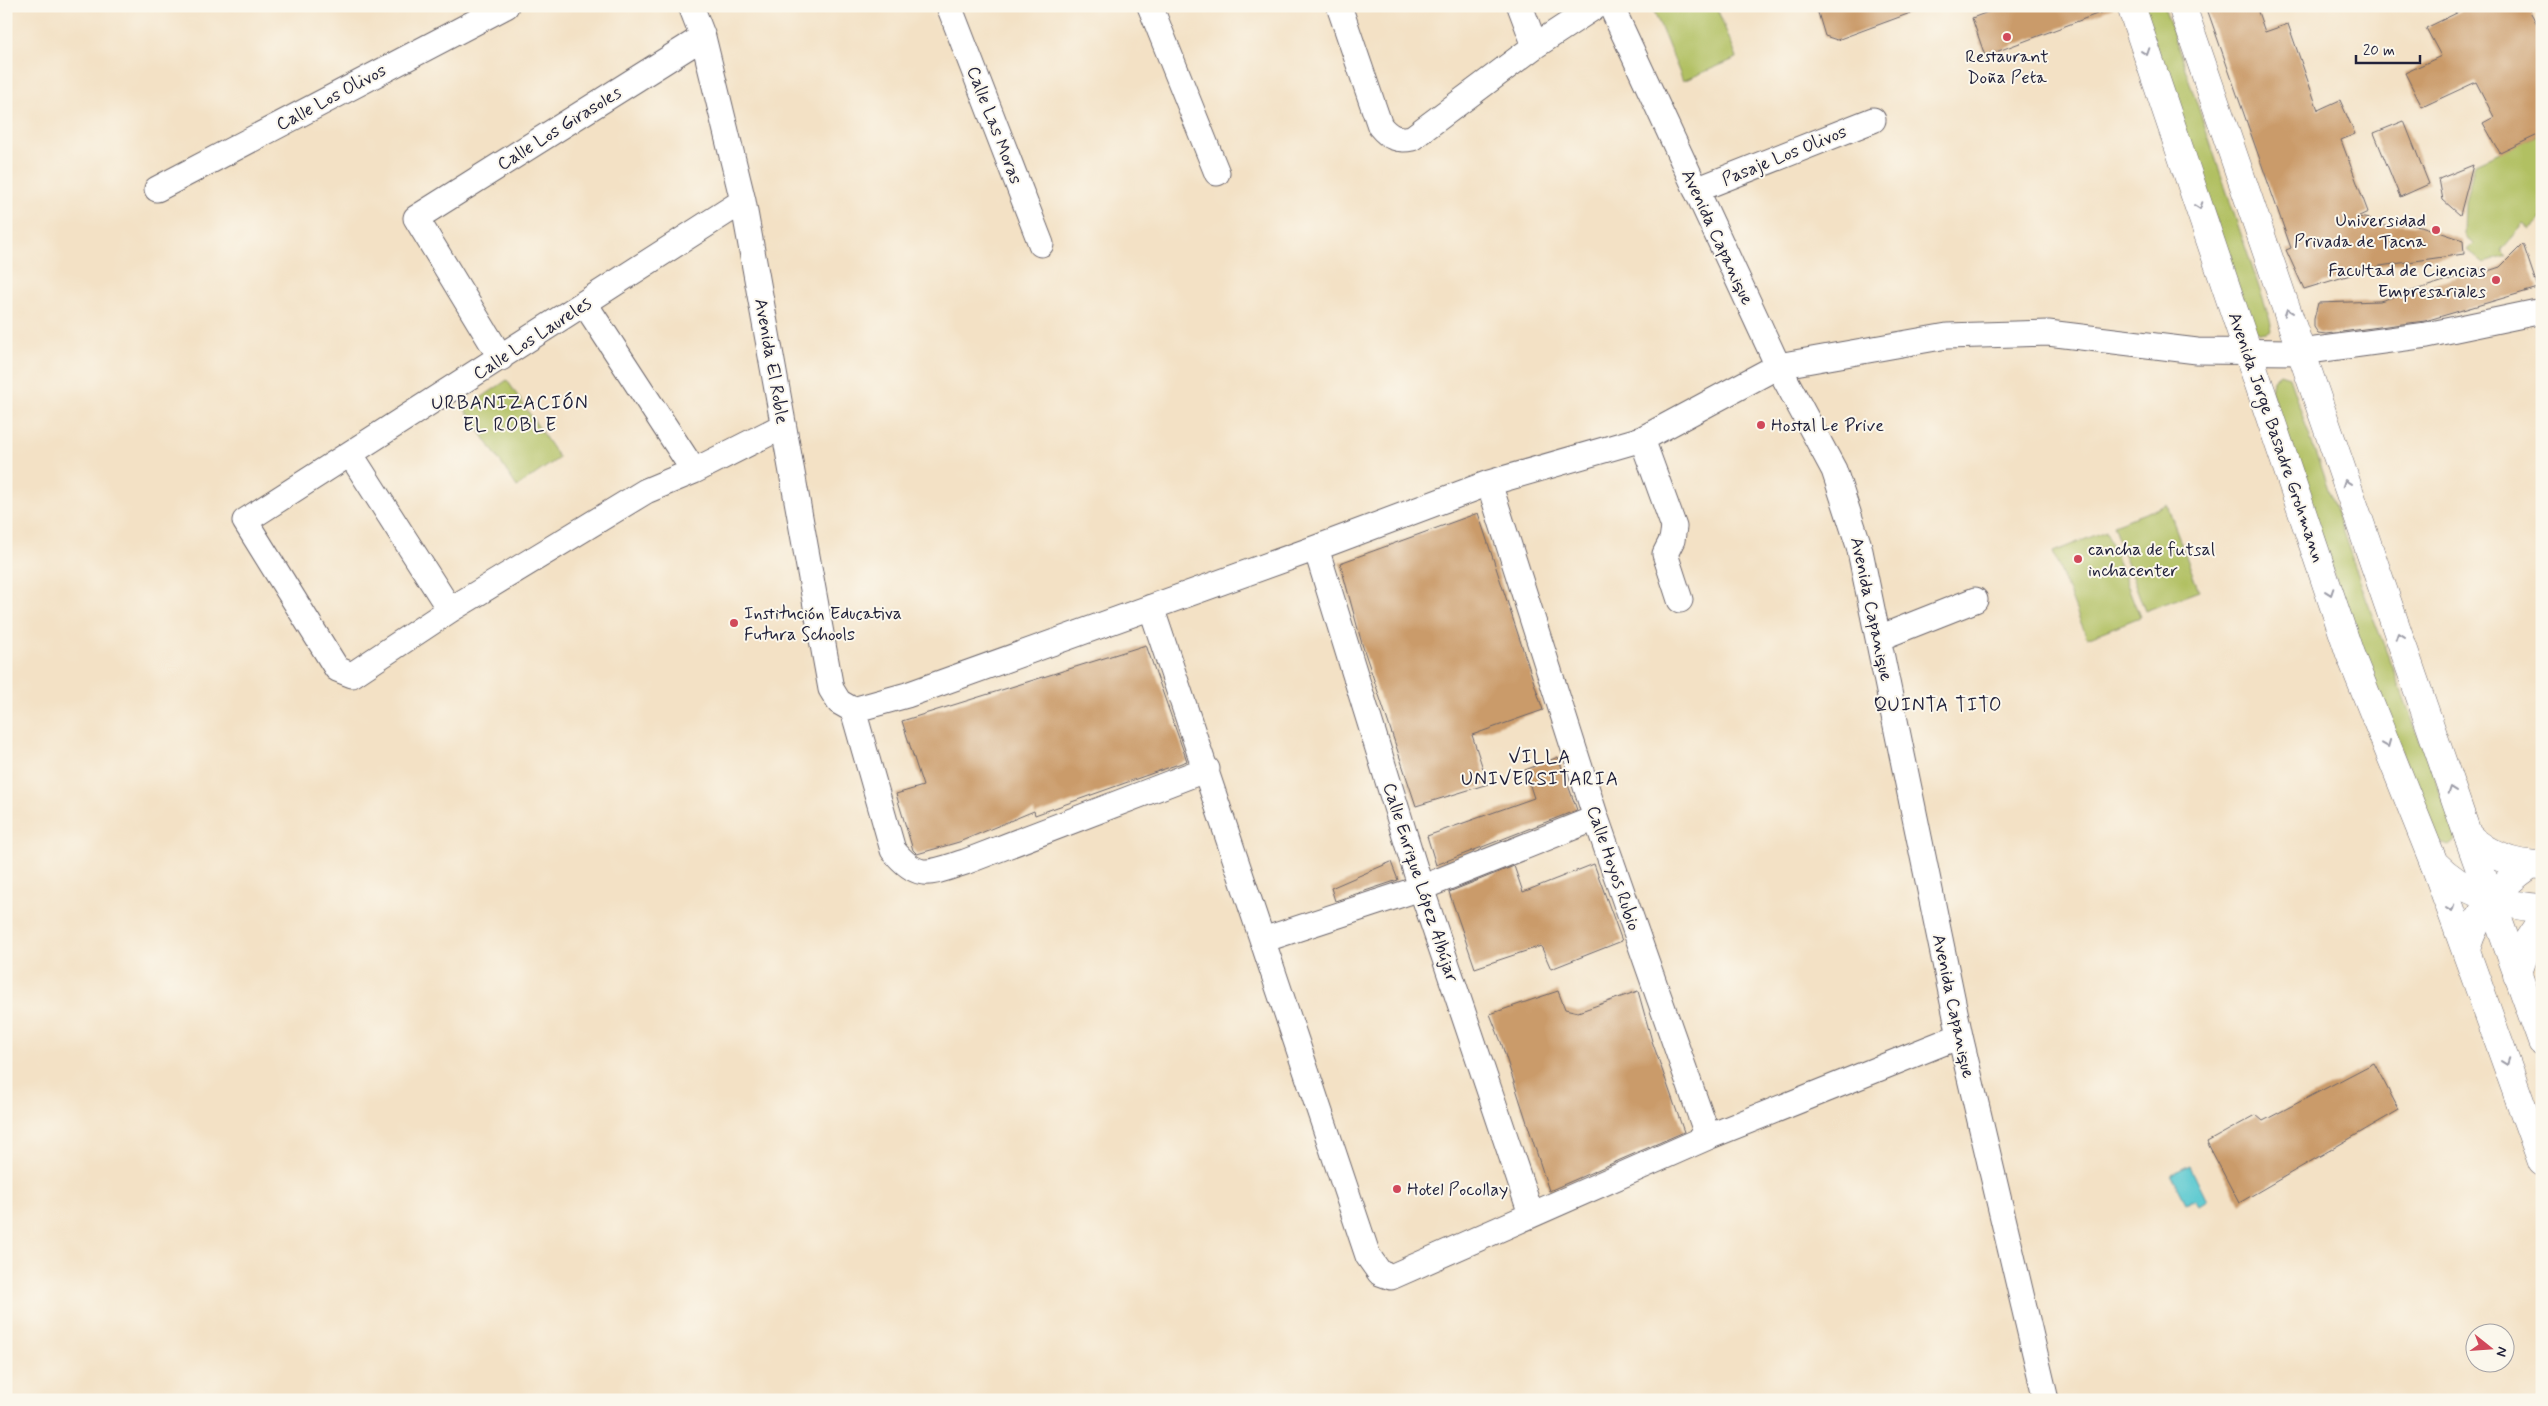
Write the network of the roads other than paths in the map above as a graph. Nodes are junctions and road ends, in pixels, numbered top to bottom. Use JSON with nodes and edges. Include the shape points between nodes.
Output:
{"nodes":[{"id":1,"x":506,"y":6,"type":"edge"},
{"id":2,"x":691,"y":6,"type":"edge"},
{"id":3,"x":949,"y":6,"type":"edge"},
{"id":4,"x":1150,"y":6,"type":"edge"},
{"id":5,"x":1339,"y":6,"type":"edge"},
{"id":6,"x":1520,"y":6,"type":"edge"},
{"id":7,"x":1596,"y":6,"type":"edge"},
{"id":8,"x":1611,"y":6,"type":"edge"},
{"id":9,"x":2131,"y":6,"type":"edge"},
{"id":10,"x":2182,"y":6,"type":"edge"},
{"id":11,"x":702,"y":37,"type":"junction"},
{"id":12,"x":1535,"y":46,"type":"junction"},
{"id":13,"x":1873,"y":120,"type":"dead end"},
{"id":14,"x":1217,"y":173,"type":"dead end"},
{"id":15,"x":157,"y":189,"type":"dead end"},
{"id":16,"x":1696,"y":190,"type":"junction"},
{"id":17,"x":743,"y":201,"type":"junction"},
{"id":18,"x":1042,"y":244,"type":"dead end"},
{"id":19,"x":585,"y":304,"type":"junction"},
{"id":20,"x":2542,"y":311,"type":"edge"},
{"id":21,"x":2249,"y":352,"type":"junction"},
{"id":22,"x":2301,"y":352,"type":"junction"},
{"id":23,"x":501,"y":358,"type":"junction"},
{"id":24,"x":1778,"y":366,"type":"junction"},
{"id":25,"x":783,"y":426,"type":"junction"},
{"id":26,"x":1642,"y":439,"type":"junction"},
{"id":27,"x":351,"y":455,"type":"junction"},
{"id":28,"x":694,"y":471,"type":"junction"},
{"id":29,"x":1489,"y":483,"type":"junction"},
{"id":30,"x":1316,"y":548,"type":"junction"},
{"id":31,"x":1680,"y":600,"type":"dead end"},
{"id":32,"x":1975,"y":600,"type":"dead end"},
{"id":33,"x":1151,"y":607,"type":"junction"},
{"id":34,"x":450,"y":610,"type":"junction"},
{"id":35,"x":1879,"y":638,"type":"junction"},
{"id":36,"x":852,"y":710,"type":"junction"},
{"id":37,"x":1207,"y":769,"type":"junction"},
{"id":38,"x":1596,"y":818,"type":"junction"},
{"id":39,"x":2468,"y":836,"type":"junction"},
{"id":40,"x":2434,"y":863,"type":"junction"},
{"id":41,"x":2536,"y":865,"type":"edge"},
{"id":42,"x":1421,"y":888,"type":"junction"},
{"id":43,"x":2490,"y":898,"type":"junction"},
{"id":44,"x":2542,"y":908,"type":"edge"},
{"id":45,"x":2542,"y":921,"type":"edge"},
{"id":46,"x":1264,"y":940,"type":"junction"},
{"id":47,"x":2466,"y":948,"type":"junction"},
{"id":48,"x":2517,"y":975,"type":"junction"},
{"id":49,"x":1960,"y":1036,"type":"junction"},
{"id":50,"x":2542,"y":1042,"type":"edge"},
{"id":51,"x":1708,"y":1138,"type":"junction"},
{"id":52,"x":2542,"y":1162,"type":"edge"},
{"id":53,"x":1531,"y":1214,"type":"junction"},
{"id":54,"x":2046,"y":1400,"type":"edge"}],
"edges":[{"from":1,"to":15,"type":"street","name":"Calle Los Olivos"},
{"from":2,"to":11,"type":"street","name":"Avenida El Roble"},
{"from":3,"to":18,"type":"street","name":"Calle Las Moras"},
{"from":4,"to":14,"type":"street"},
{"from":5,"to":12,"type":"street","via":[[1380,126],[1388,136],[1401,140],[1412,138]]},
{"from":6,"to":12,"type":"street"},
{"from":7,"to":12,"type":"street"},
{"from":8,"to":16,"type":"street","name":"Avenida Capanique"},
{"from":9,"to":21,"type":"main road","name":"Avenida Jorge Basadre Grohmann","one_way":true},
{"from":22,"to":10,"type":"main road","one_way":true},
{"from":11,"to":17,"type":"street","name":"Avenida El Roble"},
{"from":11,"to":23,"type":"street","name":"Calle Los Girasoles","via":[[416,218]]},
{"from":13,"to":16,"type":"street","name":"Pasaje Los Olivos"},
{"from":16,"to":24,"type":"street","name":"Avenida Capanique"},
{"from":17,"to":19,"type":"street","name":"Calle Los Laureles"},
{"from":17,"to":25,"type":"street","name":"Avenida El Roble"},
{"from":19,"to":23,"type":"street","name":"Calle Los Laureles"},
{"from":19,"to":28,"type":"street"},
{"from":20,"to":22,"type":"street","via":[[2427,335]]},
{"from":21,"to":22,"type":"street"},
{"from":21,"to":24,"type":"street","via":[[2197,351],[2048,333],[1947,336]]},
{"from":21,"to":40,"type":"main road","name":"Avenida Jorge Basadre Grohmann","one_way":true,"via":[[2350,654]]},
{"from":39,"to":22,"type":"main road","one_way":true},
{"from":23,"to":27,"type":"street","name":"Calle Los Laureles"},
{"from":24,"to":26,"type":"street"},
{"from":24,"to":35,"type":"street","name":"Avenida Capanique","via":[[1834,470],[1859,546]]},
{"from":25,"to":28,"type":"street"},
{"from":25,"to":36,"type":"street","name":"Avenida El Roble","via":[[831,689],[839,702]]},
{"from":26,"to":29,"type":"street"},
{"from":26,"to":31,"type":"street","via":[[1674,527],[1666,554]]},
{"from":27,"to":34,"type":"street"},
{"from":27,"to":34,"type":"street","name":"Calle Los Laureles","via":[[245,521],[337,669],[352,675],[356,673]]},
{"from":28,"to":34,"type":"street","via":[[646,491]]},
{"from":29,"to":30,"type":"street"},
{"from":29,"to":38,"type":"street","name":"Calle Hoyos Rubio"},
{"from":30,"to":33,"type":"street"},
{"from":30,"to":42,"type":"street","name":"Calle Enrique López Albújar"},
{"from":32,"to":35,"type":"street"},
{"from":33,"to":36,"type":"street","via":[[907,695]]},
{"from":33,"to":37,"type":"street"},
{"from":35,"to":49,"type":"street","name":"Avenida Capanique"},
{"from":36,"to":37,"type":"street","via":[[894,850],[904,864],[919,873],[935,872],[965,862]]},
{"from":37,"to":46,"type":"street"},
{"from":38,"to":42,"type":"street"},
{"from":38,"to":51,"type":"street","name":"Calle Hoyos Rubio"},
{"from":39,"to":41,"type":"main road","via":[[2493,854],[2512,862]]},
{"from":39,"to":43,"type":"main road"},
{"from":40,"to":43,"type":"main road","name":"Avenida Jorge Basadre Grohmann","via":[[2458,884]]},
{"from":40,"to":47,"type":"main road","name":"Avenida Jorge Basadre Grohmann","one_way":true},
{"from":41,"to":43,"type":"main road","via":[[2508,880]]},
{"from":42,"to":46,"type":"street"},
{"from":42,"to":53,"type":"street","name":"Calle Enrique López Albújar"},
{"from":43,"to":44,"type":"main road","name":"Avenida Jorge Basadre Grohmann"},
{"from":43,"to":47,"type":"main road","via":[[2471,931]]},
{"from":43,"to":48,"type":"main road"},
{"from":45,"to":48,"type":"main road","via":[[2530,939]]},
{"from":46,"to":53,"type":"street","via":[[1368,1256],[1380,1273],[1391,1277]]},
{"from":47,"to":52,"type":"main road","name":"Avenida Jorge Basadre Grohmann","one_way":true},
{"from":48,"to":50,"type":"main road"},
{"from":49,"to":51,"type":"street"},
{"from":49,"to":54,"type":"street","name":"Avenida Capanique"},
{"from":51,"to":53,"type":"street"}]}
